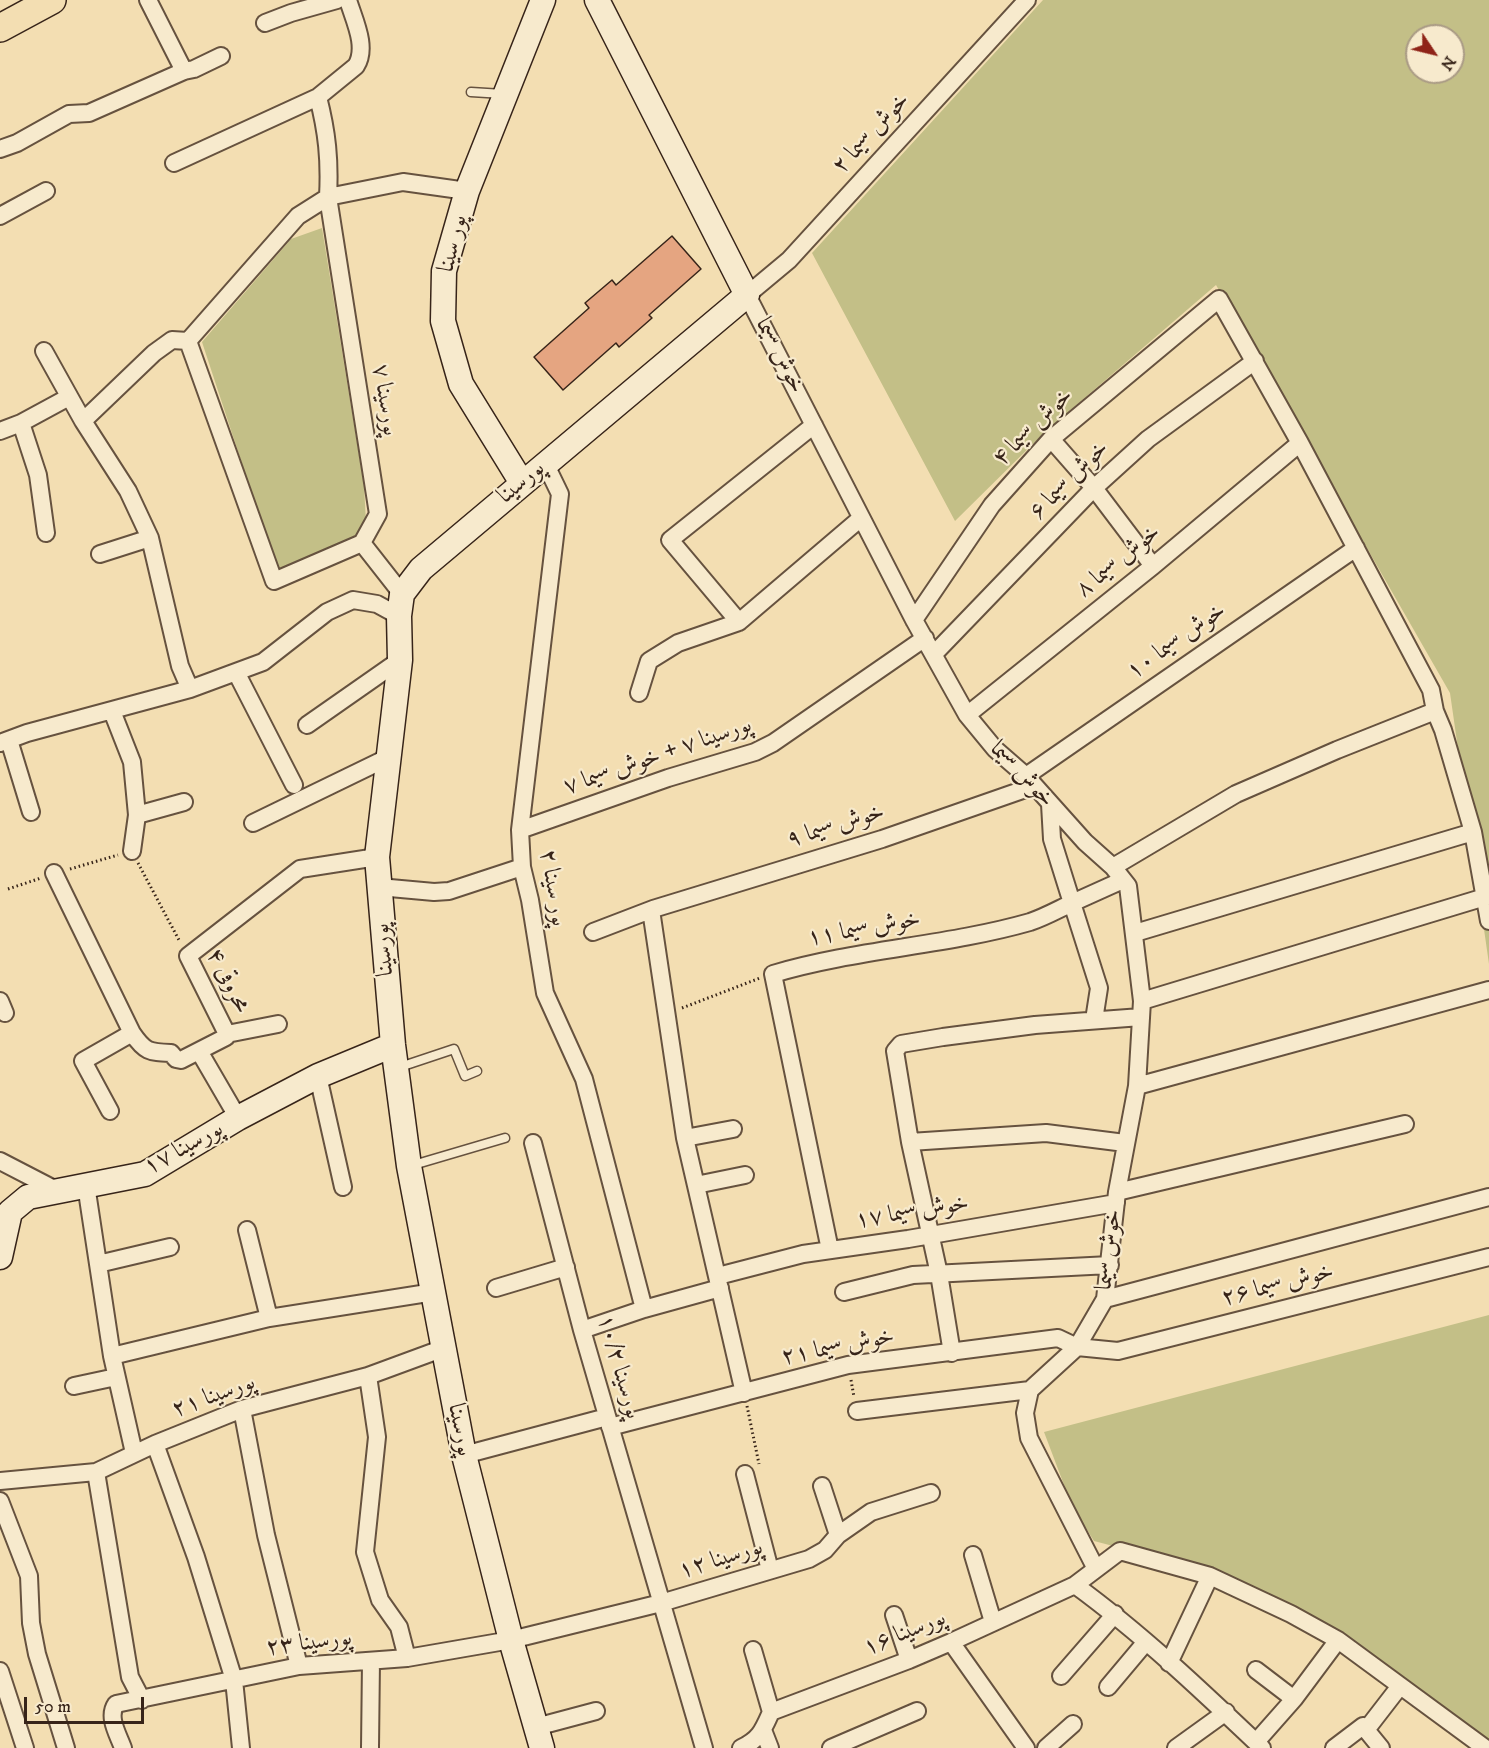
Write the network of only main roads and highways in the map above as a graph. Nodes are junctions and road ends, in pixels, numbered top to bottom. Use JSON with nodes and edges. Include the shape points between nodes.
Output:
{"nodes":[{"id":1,"x":52,"y":0,"type":"edge"},
{"id":2,"x":0,"y":28,"type":"edge"}],
"edges":[{"from":1,"to":2,"type":"main road"}]}
